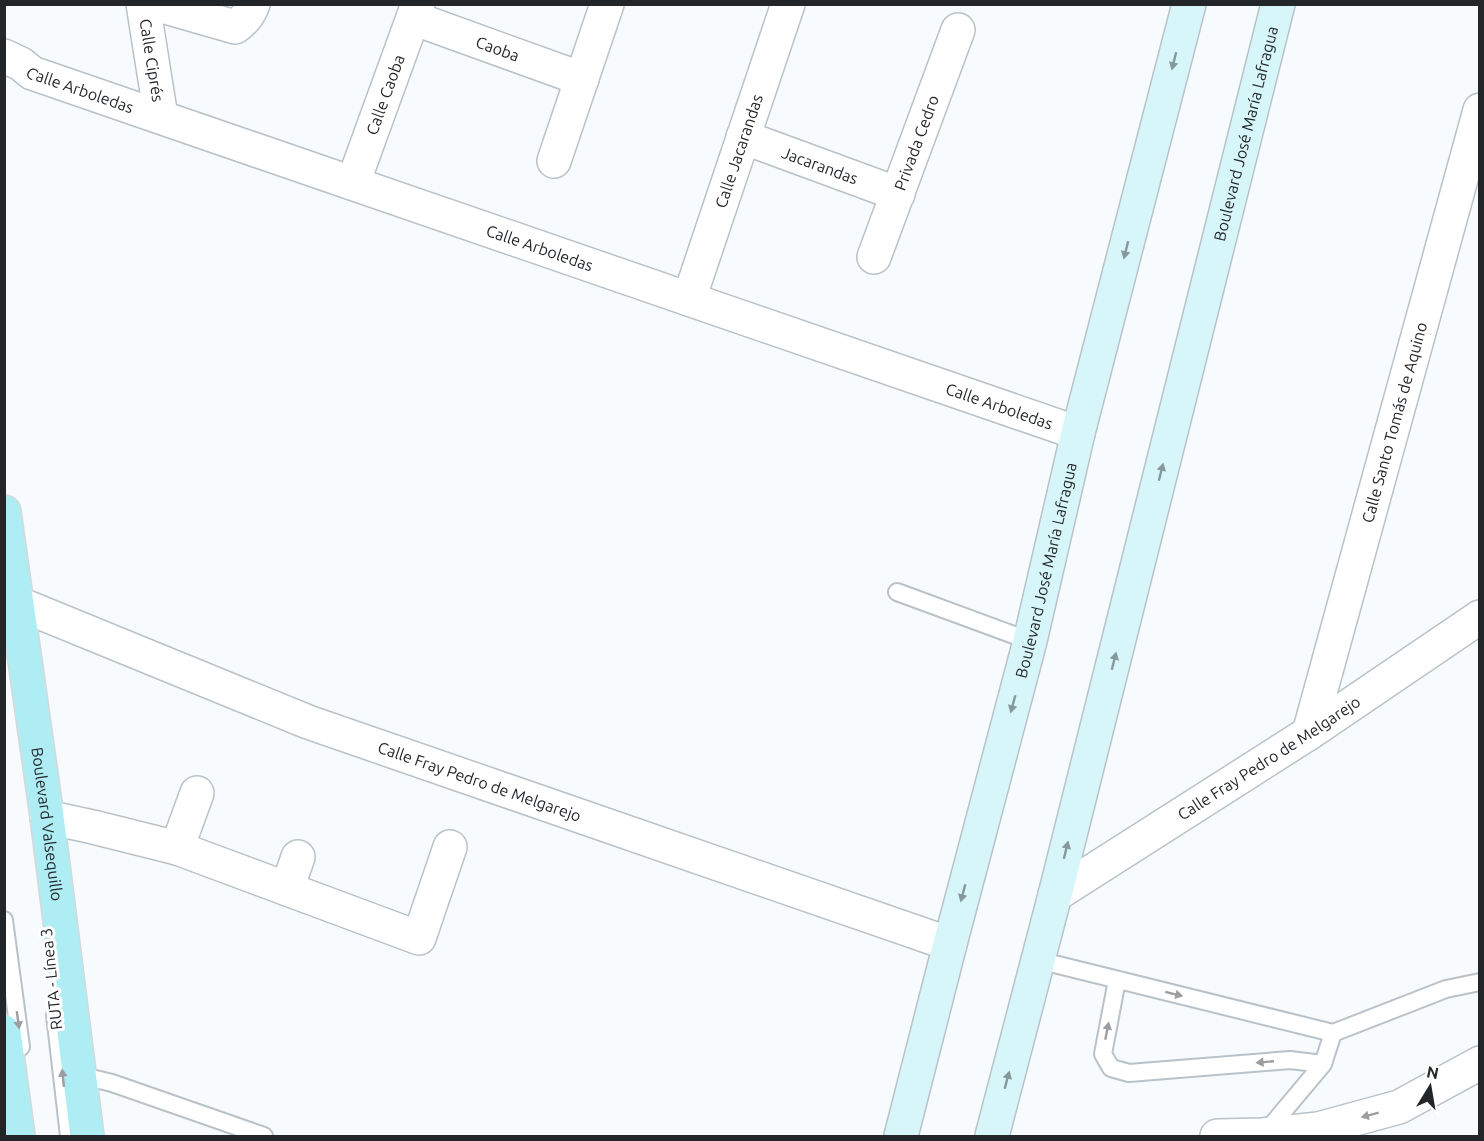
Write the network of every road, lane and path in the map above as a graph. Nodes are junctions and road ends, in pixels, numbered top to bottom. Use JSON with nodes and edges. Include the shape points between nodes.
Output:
{"nodes":[{"id":1,"x":143,"y":4,"type":"edge"},
{"id":2,"x":155,"y":4,"type":"edge"},
{"id":3,"x":252,"y":4,"type":"edge"},
{"id":4,"x":607,"y":4,"type":"edge"},
{"id":5,"x":788,"y":4,"type":"edge"},
{"id":6,"x":1189,"y":4,"type":"edge"},
{"id":7,"x":1278,"y":4,"type":"edge"},
{"id":8,"x":415,"y":11,"type":"edge"},
{"id":9,"x":958,"y":30,"type":"dead end"},
{"id":10,"x":4,"y":56,"type":"edge"},
{"id":11,"x":18,"y":78,"type":"edge"},
{"id":12,"x":582,"y":79,"type":"junction"},
{"id":13,"x":1479,"y":110,"type":"edge"},
{"id":14,"x":161,"y":117,"type":"junction"},
{"id":15,"x":743,"y":137,"type":"junction"},
{"id":16,"x":554,"y":161,"type":"dead end"},
{"id":17,"x":353,"y":183,"type":"junction"},
{"id":18,"x":898,"y":194,"type":"junction"},
{"id":19,"x":874,"y":257,"type":"dead end"},
{"id":20,"x":689,"y":299,"type":"junction"},
{"id":21,"x":1078,"y":433,"type":"junction"},
{"id":22,"x":4,"y":512,"type":"edge"},
{"id":23,"x":897,"y":592,"type":"dead end"},
{"id":24,"x":11,"y":605,"type":"edge"},
{"id":25,"x":1479,"y":617,"type":"edge"},
{"id":26,"x":1030,"y":641,"type":"junction"},
{"id":27,"x":1309,"y":733,"type":"junction"},
{"id":28,"x":197,"y":793,"type":"dead end"},
{"id":29,"x":47,"y":817,"type":"junction"},
{"id":30,"x":450,"y":847,"type":"dead end"},
{"id":31,"x":177,"y":848,"type":"junction"},
{"id":32,"x":298,"y":857,"type":"dead end"},
{"id":33,"x":287,"y":889,"type":"junction"},
{"id":34,"x":1055,"y":895,"type":"junction"},
{"id":35,"x":4,"y":920,"type":"edge"},
{"id":36,"x":950,"y":944,"type":"junction"},
{"id":37,"x":1038,"y":960,"type":"junction"},
{"id":38,"x":51,"y":973,"type":"dead end"},
{"id":39,"x":1117,"y":980,"type":"junction"},
{"id":40,"x":1479,"y":982,"type":"edge"},
{"id":41,"x":53,"y":996,"type":"dead end"},
{"id":42,"x":4,"y":1032,"type":"edge"},
{"id":43,"x":1333,"y":1034,"type":"junction"},
{"id":44,"x":1323,"y":1064,"type":"junction"},
{"id":45,"x":1479,"y":1064,"type":"edge"},
{"id":46,"x":79,"y":1075,"type":"junction"},
{"id":47,"x":1262,"y":1135,"type":"edge"},
{"id":48,"x":18,"y":1137,"type":"edge"},
{"id":49,"x":33,"y":1137,"type":"edge"},
{"id":50,"x":69,"y":1137,"type":"edge"},
{"id":51,"x":87,"y":1137,"type":"edge"},
{"id":52,"x":264,"y":1137,"type":"edge"},
{"id":53,"x":902,"y":1137,"type":"edge"},
{"id":54,"x":992,"y":1137,"type":"edge"},
{"id":55,"x":1217,"y":1137,"type":"edge"}],
"edges":[{"from":1,"to":14,"type":"street","name":"Calle Ciprés"},
{"from":2,"to":3,"type":"street","via":[[235,27],[244,21]]},
{"from":4,"to":12,"type":"street"},
{"from":5,"to":15,"type":"street","name":"Calle Jacarandas"},
{"from":6,"to":21,"type":"main road","name":"Boulevard José María Lafragua","one_way":true},
{"from":34,"to":7,"type":"main road","name":"Boulevard José María Lafragua","one_way":true},
{"from":8,"to":12,"type":"street","name":"Caoba"},
{"from":8,"to":17,"type":"street","name":"Calle Caoba"},
{"from":9,"to":18,"type":"street","name":"Privada Cedro"},
{"from":10,"to":11,"type":"street","name":"Calle Arboledas","via":[[21,64]]},
{"from":11,"to":14,"type":"street","name":"Calle Arboledas"},
{"from":12,"to":16,"type":"street"},
{"from":13,"to":27,"type":"street","name":"Calle Santo Tomás de Aquino"},
{"from":14,"to":17,"type":"street","name":"Calle Arboledas"},
{"from":15,"to":18,"type":"street","name":"Jacarandas"},
{"from":15,"to":20,"type":"street","name":"Calle Jacarandas"},
{"from":17,"to":20,"type":"street","name":"Calle Arboledas"},
{"from":18,"to":19,"type":"street","name":"Privada Cedro"},
{"from":20,"to":21,"type":"street","name":"Calle Arboledas"},
{"from":21,"to":26,"type":"main road","name":"Boulevard José María Lafragua"},
{"from":22,"to":24,"type":"main road","name":"Boulevard Valsequillo"},
{"from":23,"to":26,"type":"lane"},
{"from":24,"to":29,"type":"main road","name":"Boulevard Valsequillo"},
{"from":24,"to":36,"type":"street","name":"Calle Fray Pedro de Melgarejo","via":[[308,722]]},
{"from":24,"to":38,"type":"lane","name":"RUTA - Línea 3"},
{"from":25,"to":27,"type":"street","name":"Calle Fray Pedro de Melgarejo"},
{"from":26,"to":36,"type":"main road","name":"Boulevard José María Lafragua","one_way":true},
{"from":27,"to":34,"type":"street","name":"Calle Fray Pedro de Melgarejo"},
{"from":28,"to":31,"type":"street"},
{"from":29,"to":31,"type":"street"},
{"from":29,"to":46,"type":"main road","name":"Boulevard Valsequillo"},
{"from":30,"to":33,"type":"street","via":[[419,938]]},
{"from":31,"to":33,"type":"street"},
{"from":32,"to":33,"type":"street"},
{"from":34,"to":37,"type":"main road","name":"Boulevard José María Lafragua"},
{"from":35,"to":49,"type":"lane","one_way":true},
{"from":36,"to":53,"type":"main road","name":"Boulevard José María Lafragua"},
{"from":37,"to":39,"type":"lane"},
{"from":54,"to":37,"type":"main road","name":"Boulevard José María Lafragua","one_way":true},
{"from":39,"to":43,"type":"lane","one_way":true},
{"from":44,"to":39,"type":"lane","one_way":true,"via":[[1290,1060],[1129,1073],[1111,1068],[1102,1054]]},
{"from":40,"to":43,"type":"lane","via":[[1446,988]]},
{"from":50,"to":41,"type":"lane","name":"RUTA - Línea 3","one_way":true},
{"from":42,"to":48,"type":"main road"},
{"from":43,"to":44,"type":"lane"},
{"from":44,"to":47,"type":"lane"},
{"from":45,"to":47,"type":"street","one_way":true,"via":[[1399,1107],[1318,1129]]},
{"from":46,"to":51,"type":"main road","name":"Boulevard Valsequillo"},
{"from":46,"to":52,"type":"lane"},
{"from":47,"to":55,"type":"street"}]}
